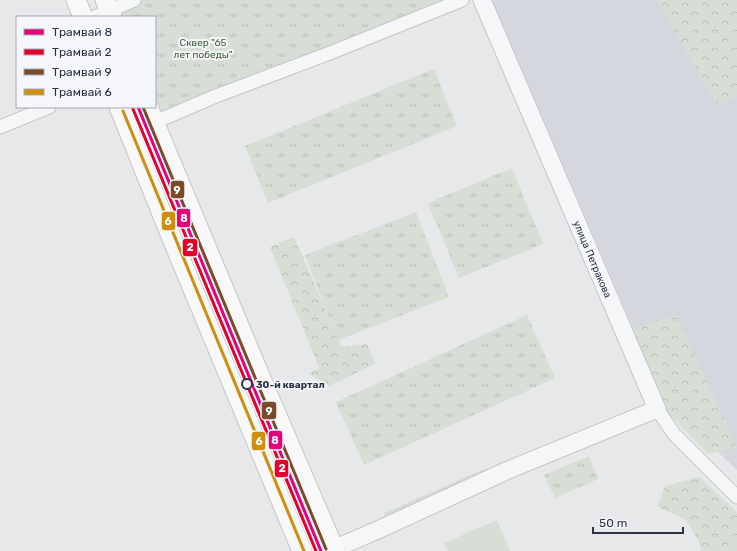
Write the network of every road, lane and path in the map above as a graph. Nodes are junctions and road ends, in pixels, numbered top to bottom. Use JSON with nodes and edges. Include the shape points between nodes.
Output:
{"nodes":[{"id":1,"x":76,"y":0,"type":"edge"},
{"id":2,"x":134,"y":0,"type":"edge"},
{"id":3,"x":462,"y":0,"type":"edge"},
{"id":4,"x":482,"y":0,"type":"edge"},
{"id":5,"x":106,"y":11,"type":"edge"},
{"id":6,"x":83,"y":16,"type":"edge"},
{"id":7,"x":47,"y":108,"type":"edge"},
{"id":8,"x":119,"y":108,"type":"edge"},
{"id":9,"x":152,"y":115,"type":"edge"},
{"id":10,"x":0,"y":127,"type":"edge"},
{"id":11,"x":657,"y":409,"type":"junction"},
{"id":12,"x":737,"y":497,"type":"edge"},
{"id":13,"x":333,"y":550,"type":"edge"},
{"id":14,"x":302,"y":551,"type":"edge"}],
"edges":[{"from":1,"to":6,"type":"main road"},
{"from":2,"to":5,"type":"street"},
{"from":3,"to":9,"type":"street","via":[[216,96]]},
{"from":4,"to":11,"type":"street","name":"улица Петракова"},
{"from":7,"to":10,"type":"street"},
{"from":8,"to":14,"type":"main road"},
{"from":9,"to":13,"type":"main road"},
{"from":11,"to":12,"type":"street","name":"улица Петракова","via":[[674,434]]},
{"from":11,"to":13,"type":"street","via":[[506,472]]}]}
